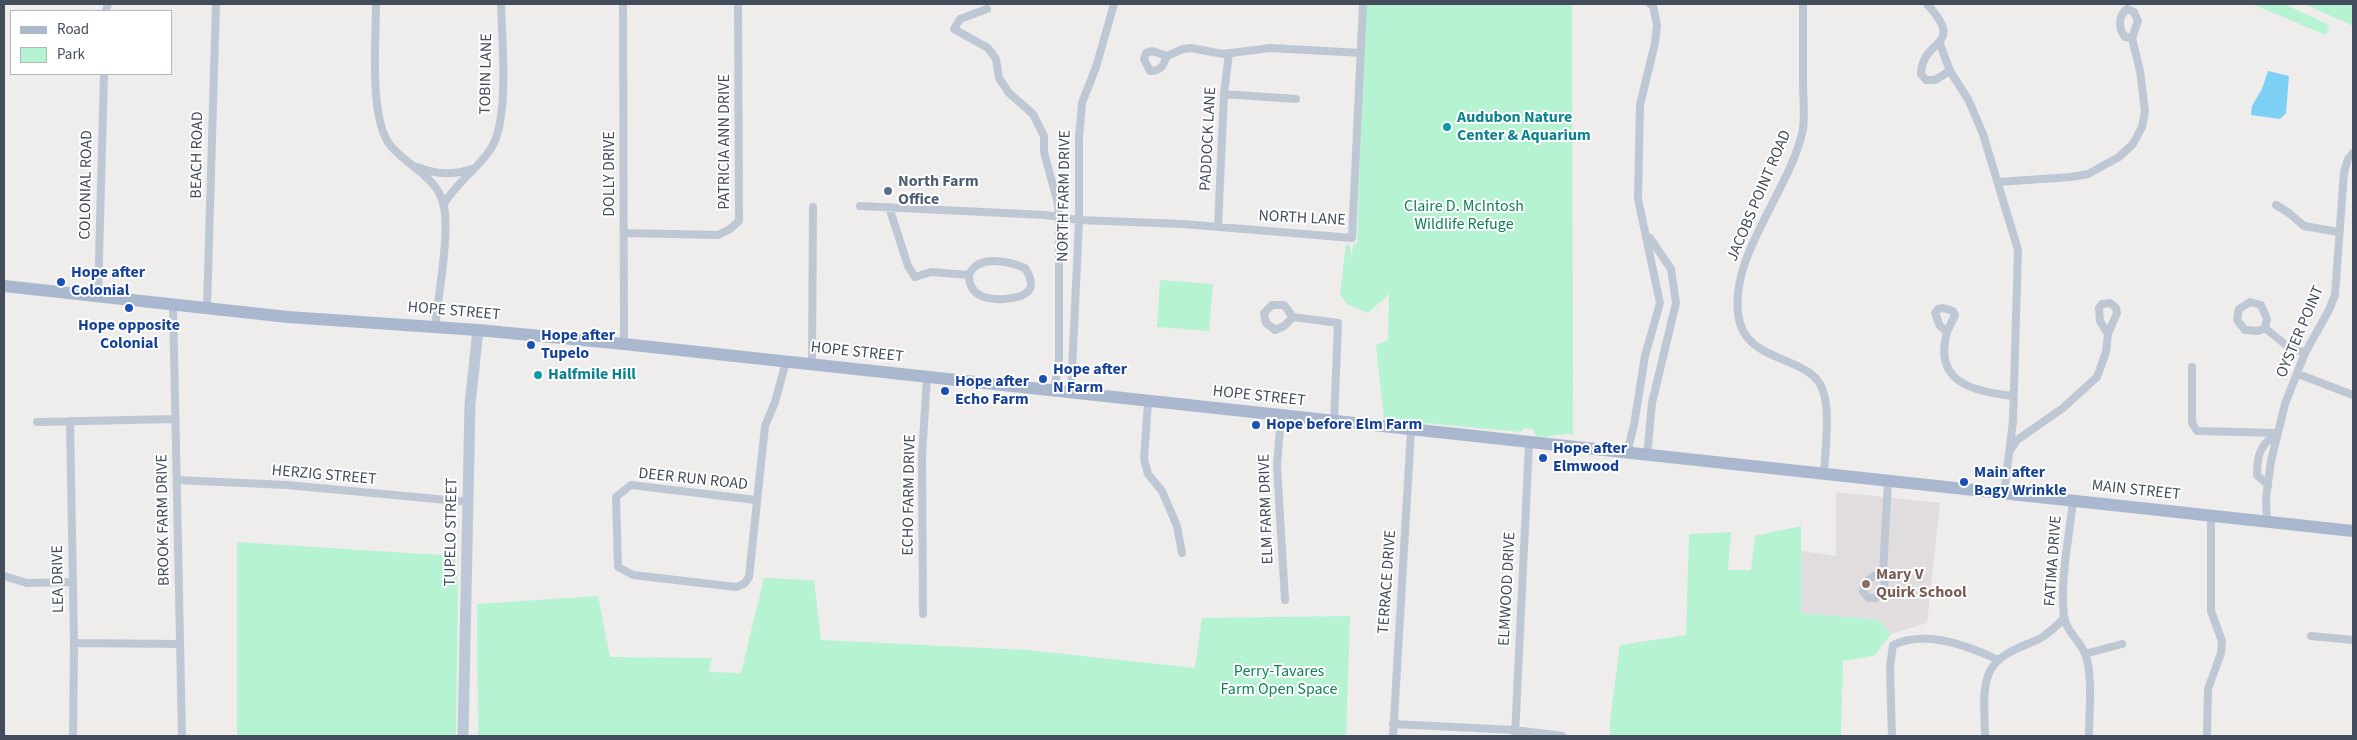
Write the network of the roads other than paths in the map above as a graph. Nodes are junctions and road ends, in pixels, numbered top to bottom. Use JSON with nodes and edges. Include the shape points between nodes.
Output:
{"nodes":[{"id":1,"x":216,"y":4,"type":"edge"},
{"id":2,"x":376,"y":4,"type":"edge"},
{"id":3,"x":501,"y":4,"type":"edge"},
{"id":4,"x":622,"y":4,"type":"edge"},
{"id":5,"x":738,"y":4,"type":"edge"},
{"id":6,"x":1114,"y":4,"type":"edge"},
{"id":7,"x":1363,"y":4,"type":"edge"},
{"id":8,"x":1653,"y":4,"type":"edge"},
{"id":9,"x":1803,"y":4,"type":"edge"},
{"id":10,"x":1927,"y":4,"type":"edge"},
{"id":11,"x":987,"y":9,"type":"dead end"},
{"id":12,"x":2132,"y":38,"type":"dead end"},
{"id":13,"x":1940,"y":44,"type":"junction"},
{"id":14,"x":1229,"y":53,"type":"junction"},
{"id":15,"x":1361,"y":53,"type":"junction"},
{"id":16,"x":1167,"y":56,"type":"dead end"},
{"id":17,"x":1950,"y":71,"type":"junction"},
{"id":18,"x":104,"y":75,"type":"edge"},
{"id":19,"x":1224,"y":94,"type":"junction"},
{"id":20,"x":1296,"y":99,"type":"dead end"},
{"id":21,"x":2353,"y":153,"type":"edge"},
{"id":22,"x":413,"y":165,"type":"junction"},
{"id":23,"x":475,"y":168,"type":"junction"},
{"id":24,"x":1998,"y":182,"type":"junction"},
{"id":25,"x":444,"y":204,"type":"junction"},
{"id":26,"x":2276,"y":205,"type":"dead end"},
{"id":27,"x":860,"y":206,"type":"dead end"},
{"id":28,"x":813,"y":207,"type":"dead end"},
{"id":29,"x":889,"y":207,"type":"junction"},
{"id":30,"x":1059,"y":218,"type":"junction"},
{"id":31,"x":1079,"y":220,"type":"junction"},
{"id":32,"x":1644,"y":223,"type":"junction"},
{"id":33,"x":1218,"y":227,"type":"junction"},
{"id":34,"x":2338,"y":232,"type":"junction"},
{"id":35,"x":624,"y":233,"type":"junction"},
{"id":36,"x":969,"y":275,"type":"junction"},
{"id":37,"x":4,"y":286,"type":"edge"},
{"id":38,"x":98,"y":297,"type":"junction"},
{"id":39,"x":173,"y":304,"type":"junction"},
{"id":40,"x":207,"y":307,"type":"junction"},
{"id":41,"x":1658,"y":311,"type":"junction"},
{"id":42,"x":1674,"y":313,"type":"junction"},
{"id":43,"x":1293,"y":317,"type":"dead end"},
{"id":44,"x":435,"y":327,"type":"junction"},
{"id":45,"x":2265,"y":328,"type":"junction"},
{"id":46,"x":478,"y":330,"type":"junction"},
{"id":47,"x":1947,"y":332,"type":"dead end"},
{"id":48,"x":2108,"y":334,"type":"dead end"},
{"id":49,"x":624,"y":344,"type":"junction"},
{"id":50,"x":2305,"y":353,"type":"junction"},
{"id":51,"x":1645,"y":356,"type":"junction"},
{"id":52,"x":1662,"y":358,"type":"junction"},
{"id":53,"x":786,"y":362,"type":"junction"},
{"id":54,"x":812,"y":365,"type":"junction"},
{"id":55,"x":2192,"y":367,"type":"dead end"},
{"id":56,"x":2298,"y":374,"type":"junction"},
{"id":57,"x":927,"y":377,"type":"junction"},
{"id":58,"x":1054,"y":392,"type":"junction"},
{"id":59,"x":1071,"y":393,"type":"junction"},
{"id":60,"x":2353,"y":395,"type":"edge"},
{"id":61,"x":2014,"y":396,"type":"junction"},
{"id":62,"x":1148,"y":402,"type":"junction"},
{"id":63,"x":1636,"y":409,"type":"junction"},
{"id":64,"x":1651,"y":412,"type":"junction"},
{"id":65,"x":1281,"y":416,"type":"junction"},
{"id":66,"x":176,"y":419,"type":"junction"},
{"id":67,"x":70,"y":421,"type":"junction"},
{"id":68,"x":37,"y":422,"type":"dead end"},
{"id":69,"x":1334,"y":422,"type":"junction"},
{"id":70,"x":1411,"y":430,"type":"junction"},
{"id":71,"x":2277,"y":433,"type":"junction"},
{"id":72,"x":1529,"y":442,"type":"junction"},
{"id":73,"x":2010,"y":451,"type":"junction"},
{"id":74,"x":1627,"y":453,"type":"junction"},
{"id":75,"x":1647,"y":456,"type":"junction"},
{"id":76,"x":1706,"y":462,"type":"joint"},
{"id":77,"x":1824,"y":474,"type":"junction"},
{"id":78,"x":177,"y":480,"type":"junction"},
{"id":79,"x":1888,"y":481,"type":"junction"},
{"id":80,"x":2268,"y":485,"type":"junction"},
{"id":81,"x":2004,"y":494,"type":"junction"},
{"id":82,"x":756,"y":500,"type":"junction"},
{"id":83,"x":2073,"y":501,"type":"junction"},
{"id":84,"x":469,"y":502,"type":"junction"},
{"id":85,"x":2212,"y":516,"type":"junction"},
{"id":86,"x":2267,"y":522,"type":"junction"},
{"id":87,"x":2353,"y":531,"type":"edge"},
{"id":88,"x":1182,"y":553,"type":"dead end"},
{"id":89,"x":1883,"y":572,"type":"dead end"},
{"id":90,"x":4,"y":576,"type":"edge"},
{"id":91,"x":73,"y":582,"type":"junction"},
{"id":92,"x":1285,"y":600,"type":"dead end"},
{"id":93,"x":923,"y":614,"type":"dead end"},
{"id":94,"x":2064,"y":618,"type":"junction"},
{"id":95,"x":2311,"y":636,"type":"dead end"},
{"id":96,"x":2353,"y":640,"type":"edge"},
{"id":97,"x":74,"y":643,"type":"junction"},
{"id":98,"x":180,"y":644,"type":"junction"},
{"id":99,"x":2122,"y":644,"type":"dead end"},
{"id":100,"x":2085,"y":654,"type":"junction"},
{"id":101,"x":1998,"y":660,"type":"junction"},
{"id":102,"x":1393,"y":724,"type":"junction"},
{"id":103,"x":1515,"y":733,"type":"edge"},
{"id":104,"x":73,"y":736,"type":"edge"},
{"id":105,"x":182,"y":736,"type":"edge"},
{"id":106,"x":462,"y":736,"type":"edge"},
{"id":107,"x":1393,"y":736,"type":"edge"},
{"id":108,"x":1562,"y":736,"type":"edge"},
{"id":109,"x":1892,"y":736,"type":"edge"},
{"id":110,"x":1985,"y":736,"type":"edge"},
{"id":111,"x":2089,"y":736,"type":"edge"},
{"id":112,"x":2207,"y":736,"type":"edge"}],
"edges":[{"from":1,"to":40,"type":"street","name":"BEACH ROAD"},
{"from":2,"to":22,"type":"street","via":[[379,121],[389,145]]},
{"from":3,"to":23,"type":"street","name":"TOBIN LANE","via":[[501,120],[493,145]]},
{"from":4,"to":35,"type":"street","name":"DOLLY DRIVE"},
{"from":5,"to":35,"type":"street","name":"PATRICIA ANN DRIVE","via":[[739,220],[718,235]]},
{"from":6,"to":31,"type":"street","name":"NORTH FARM DRIVE","via":[[1082,103],[1077,183]]},
{"from":7,"to":15,"type":"street","name":"NORTH LANE"},
{"from":8,"to":32,"type":"street","via":[[1657,25],[1655,43],[1640,104],[1638,127],[1638,199]]},
{"from":9,"to":77,"type":"street","name":"JACOBS POINT ROAD","via":[[1802,129],[1787,174],[1741,275],[1738,314],[1750,341],[1809,373],[1820,384],[1825,396],[1826,415]]},
{"from":10,"to":13,"type":"street","via":[[1944,25]]},
{"from":11,"to":30,"type":"street","name":"NORTH FARM DRIVE","via":[[960,19],[955,28],[988,48],[996,59],[999,78],[1020,104],[1033,114],[1044,136],[1044,152]]},
{"from":12,"to":24,"type":"street","via":[[2145,111],[2133,144],[2119,157],[2088,174]]},
{"from":13,"to":17,"type":"street"},
{"from":13,"to":17,"type":"street","via":[[1925,57],[1921,74],[1926,80],[1935,80]]},
{"from":14,"to":15,"type":"street","via":[[1270,48]]},
{"from":14,"to":16,"type":"street","via":[[1191,48]]},
{"from":14,"to":19,"type":"street","name":"PADDOCK LANE"},
{"from":15,"to":33,"type":"street","name":"NORTH LANE","via":[[1352,238]]},
{"from":17,"to":24,"type":"street","via":[[1976,113]]},
{"from":18,"to":38,"type":"street","name":"COLONIAL ROAD"},
{"from":19,"to":20,"type":"street"},
{"from":19,"to":33,"type":"street","name":"PADDOCK LANE"},
{"from":21,"to":34,"type":"street","name":"OYSTER POINT","via":[[2344,172]]},
{"from":22,"to":23,"type":"street","via":[[438,174]]},
{"from":22,"to":25,"type":"street","via":[[434,185]]},
{"from":23,"to":25,"type":"street","name":"TOBIN LANE","via":[[460,181]]},
{"from":24,"to":61,"type":"street","via":[[2018,250]]},
{"from":25,"to":44,"type":"street","via":[[444,239]]},
{"from":26,"to":34,"type":"street","via":[[2304,226]]},
{"from":27,"to":29,"type":"street","name":"NORTH LANE"},
{"from":28,"to":54,"type":"street"},
{"from":29,"to":30,"type":"street","name":"NORTH LANE"},
{"from":29,"to":36,"type":"street","via":[[908,266],[915,277],[931,272]]},
{"from":30,"to":31,"type":"street","name":"NORTH LANE"},
{"from":30,"to":58,"type":"street","name":"NORTH FARM DRIVE","via":[[1059,361]]},
{"from":31,"to":33,"type":"street","name":"NORTH LANE"},
{"from":31,"to":59,"type":"street","name":"NORTH FARM DRIVE"},
{"from":32,"to":41,"type":"street","via":[[1660,303]]},
{"from":32,"to":42,"type":"street","via":[[1656,250],[1671,269]]},
{"from":34,"to":50,"type":"street","name":"OYSTER POINT","via":[[2335,294]]},
{"from":35,"to":49,"type":"street","name":"DOLLY DRIVE"},
{"from":36,"to":36,"type":"street","via":[[978,263],[1014,263],[1025,268],[1031,286],[1021,298],[988,299],[972,289]]},
{"from":37,"to":38,"type":"main road","name":"HOPE STREET"},
{"from":38,"to":39,"type":"main road","name":"HOPE STREET"},
{"from":39,"to":40,"type":"main road","name":"HOPE STREET"},
{"from":39,"to":66,"type":"street","name":"BROOK FARM DRIVE"},
{"from":40,"to":44,"type":"main road","name":"HOPE STREET","via":[[288,317]]},
{"from":41,"to":42,"type":"street"},
{"from":41,"to":51,"type":"street"},
{"from":42,"to":52,"type":"street"},
{"from":43,"to":69,"type":"street","via":[[1338,323]]},
{"from":44,"to":46,"type":"main road","name":"HOPE STREET"},
{"from":45,"to":45,"type":"street","via":[[2252,332],[2240,326],[2236,320],[2239,309],[2250,302],[2261,305],[2267,319]]},
{"from":45,"to":50,"type":"street","via":[[2286,345]]},
{"from":46,"to":49,"type":"main road","name":"HOPE STREET"},
{"from":46,"to":84,"type":"main road","name":"TUPELO STREET","via":[[470,404]]},
{"from":47,"to":61,"type":"street","via":[[1946,364],[1958,381],[1982,391]]},
{"from":48,"to":73,"type":"street","via":[[2106,352],[2097,376],[2063,408],[2018,440]]},
{"from":49,"to":53,"type":"main road","name":"HOPE STREET"},
{"from":50,"to":56,"type":"street","name":"OYSTER POINT"},
{"from":51,"to":52,"type":"street"},
{"from":51,"to":63,"type":"street"},
{"from":52,"to":64,"type":"street"},
{"from":53,"to":54,"type":"main road","name":"HOPE STREET"},
{"from":53,"to":82,"type":"street","name":"DEER RUN ROAD","via":[[776,402],[764,426]]},
{"from":54,"to":57,"type":"main road","name":"HOPE STREET"},
{"from":55,"to":71,"type":"street","via":[[2192,423],[2197,431]]},
{"from":56,"to":60,"type":"street"},
{"from":56,"to":71,"type":"street","name":"OYSTER POINT"},
{"from":57,"to":58,"type":"main road","name":"HOPE STREET"},
{"from":57,"to":93,"type":"street","name":"ECHO FARM DRIVE","via":[[922,456]]},
{"from":58,"to":59,"type":"main road","name":"HOPE STREET"},
{"from":59,"to":62,"type":"main road","name":"HOPE STREET"},
{"from":61,"to":73,"type":"street"},
{"from":62,"to":65,"type":"main road","name":"HOPE STREET"},
{"from":62,"to":88,"type":"street","via":[[1144,459],[1148,474],[1162,491],[1177,526]]},
{"from":63,"to":64,"type":"street"},
{"from":63,"to":74,"type":"street"},
{"from":64,"to":75,"type":"street"},
{"from":65,"to":69,"type":"main road","name":"HOPE STREET"},
{"from":65,"to":92,"type":"street","name":"ELM FARM DRIVE","via":[[1277,466]]},
{"from":66,"to":67,"type":"street"},
{"from":66,"to":78,"type":"street","name":"BROOK FARM DRIVE"},
{"from":67,"to":68,"type":"street"},
{"from":67,"to":91,"type":"street","name":"LEA DRIVE"},
{"from":69,"to":70,"type":"main road","name":"HOPE STREET"},
{"from":70,"to":72,"type":"main road","name":"HOPE STREET"},
{"from":70,"to":102,"type":"street","name":"TERRACE DRIVE"},
{"from":71,"to":80,"type":"street","name":"OYSTER POINT"},
{"from":71,"to":80,"type":"street","name":"OYSTER POINT","via":[[2264,442],[2257,462],[2257,475]]},
{"from":72,"to":74,"type":"main road","name":"HOPE STREET"},
{"from":72,"to":103,"type":"street","name":"ELMWOOD DRIVE"},
{"from":73,"to":81,"type":"street"},
{"from":74,"to":75,"type":"main road","name":"HOPE STREET"},
{"from":75,"to":76,"type":"main road","name":"HOPE STREET"},
{"from":76,"to":77,"type":"main road","name":"MAIN STREET"},
{"from":77,"to":79,"type":"main road","name":"MAIN STREET"},
{"from":78,"to":84,"type":"street","name":"HERZIG STREET","via":[[287,485]]},
{"from":78,"to":98,"type":"street","name":"BROOK FARM DRIVE"},
{"from":79,"to":81,"type":"main road","name":"MAIN STREET"},
{"from":79,"to":89,"type":"street"},
{"from":80,"to":86,"type":"street","name":"OYSTER POINT"},
{"from":81,"to":83,"type":"main road","name":"MAIN STREET"},
{"from":82,"to":82,"type":"street","name":"DEER RUN ROAD","via":[[748,577],[744,584],[736,587],[633,575],[618,567],[616,497],[631,485]]},
{"from":83,"to":85,"type":"main road","name":"MAIN STREET"},
{"from":83,"to":94,"type":"street","name":"FATIMA DRIVE"},
{"from":84,"to":106,"type":"main road","name":"TUPELO STREET"},
{"from":85,"to":86,"type":"main road","name":"MAIN STREET"},
{"from":85,"to":112,"type":"street","via":[[2211,611],[2222,641],[2208,689]]},
{"from":86,"to":87,"type":"main road","name":"MAIN STREET"},
{"from":90,"to":91,"type":"street","via":[[32,583]]},
{"from":91,"to":97,"type":"street","name":"LEA DRIVE"},
{"from":94,"to":100,"type":"street","name":"FATIMA DRIVE"},
{"from":94,"to":101,"type":"street","via":[[2052,631]]},
{"from":95,"to":96,"type":"street"},
{"from":97,"to":98,"type":"street"},
{"from":97,"to":104,"type":"street","name":"LEA DRIVE"},
{"from":98,"to":105,"type":"street","name":"BROOK FARM DRIVE"},
{"from":99,"to":100,"type":"street"},
{"from":100,"to":111,"type":"street","name":"FATIMA DRIVE"},
{"from":101,"to":109,"type":"street","via":[[1958,644],[1903,640],[1893,645]]},
{"from":101,"to":110,"type":"street","via":[[1990,672],[1986,690]]},
{"from":102,"to":103,"type":"street"},
{"from":102,"to":107,"type":"street","name":"TERRACE DRIVE"},
{"from":103,"to":108,"type":"street"}]}
